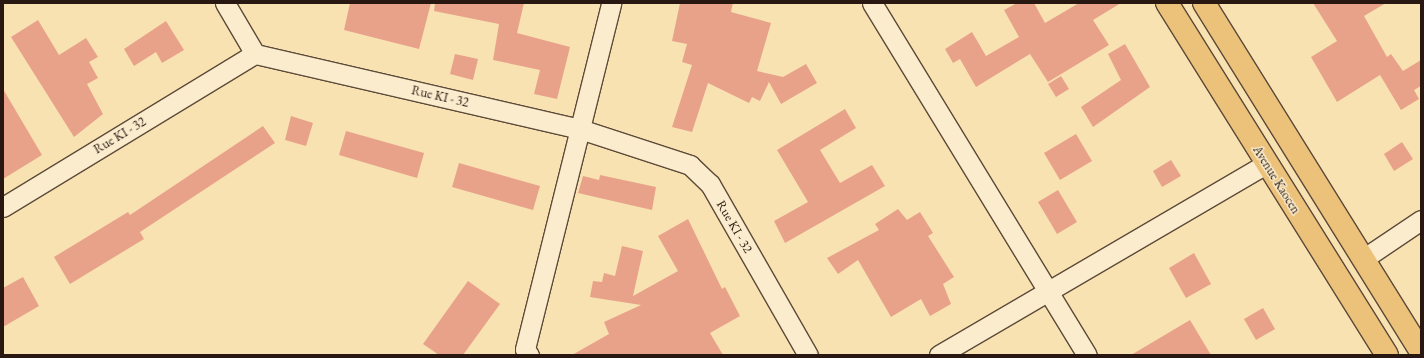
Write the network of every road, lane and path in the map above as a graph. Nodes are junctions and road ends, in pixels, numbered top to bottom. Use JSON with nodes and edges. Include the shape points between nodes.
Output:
{"nodes":[{"id":1,"x":225,"y":3,"type":"edge"},
{"id":2,"x":612,"y":3,"type":"edge"},
{"id":3,"x":872,"y":3,"type":"edge"},
{"id":4,"x":1167,"y":3,"type":"edge"},
{"id":5,"x":1204,"y":3,"type":"edge"},
{"id":6,"x":255,"y":54,"type":"junction"},
{"id":7,"x":580,"y":129,"type":"junction"},
{"id":8,"x":1266,"y":164,"type":"junction"},
{"id":9,"x":3,"y":207,"type":"edge"},
{"id":10,"x":1421,"y":220,"type":"edge"},
{"id":11,"x":1363,"y":259,"type":"junction"},
{"id":12,"x":1049,"y":292,"type":"junction"},
{"id":13,"x":1421,"y":351,"type":"edge"},
{"id":14,"x":523,"y":353,"type":"edge"},
{"id":15,"x":808,"y":355,"type":"edge"},
{"id":16,"x":939,"y":355,"type":"edge"},
{"id":17,"x":1087,"y":355,"type":"edge"},
{"id":18,"x":1387,"y":355,"type":"edge"}],
"edges":[{"from":1,"to":6,"type":"street"},
{"from":2,"to":7,"type":"street"},
{"from":3,"to":12,"type":"street"},
{"from":4,"to":8,"type":"highway","name":"Avenue Kaocen"},
{"from":5,"to":11,"type":"highway"},
{"from":6,"to":7,"type":"street","name":"Rue KI - 32"},
{"from":6,"to":9,"type":"street","name":"Rue KI - 32"},
{"from":7,"to":14,"type":"street"},
{"from":7,"to":15,"type":"street","name":"Rue KI - 32","via":[[690,165],[700,174]]},
{"from":8,"to":12,"type":"street"},
{"from":8,"to":18,"type":"highway","name":"Avenue Kaocen"},
{"from":10,"to":11,"type":"street"},
{"from":11,"to":13,"type":"highway"},
{"from":12,"to":16,"type":"street"},
{"from":12,"to":17,"type":"street"}]}
